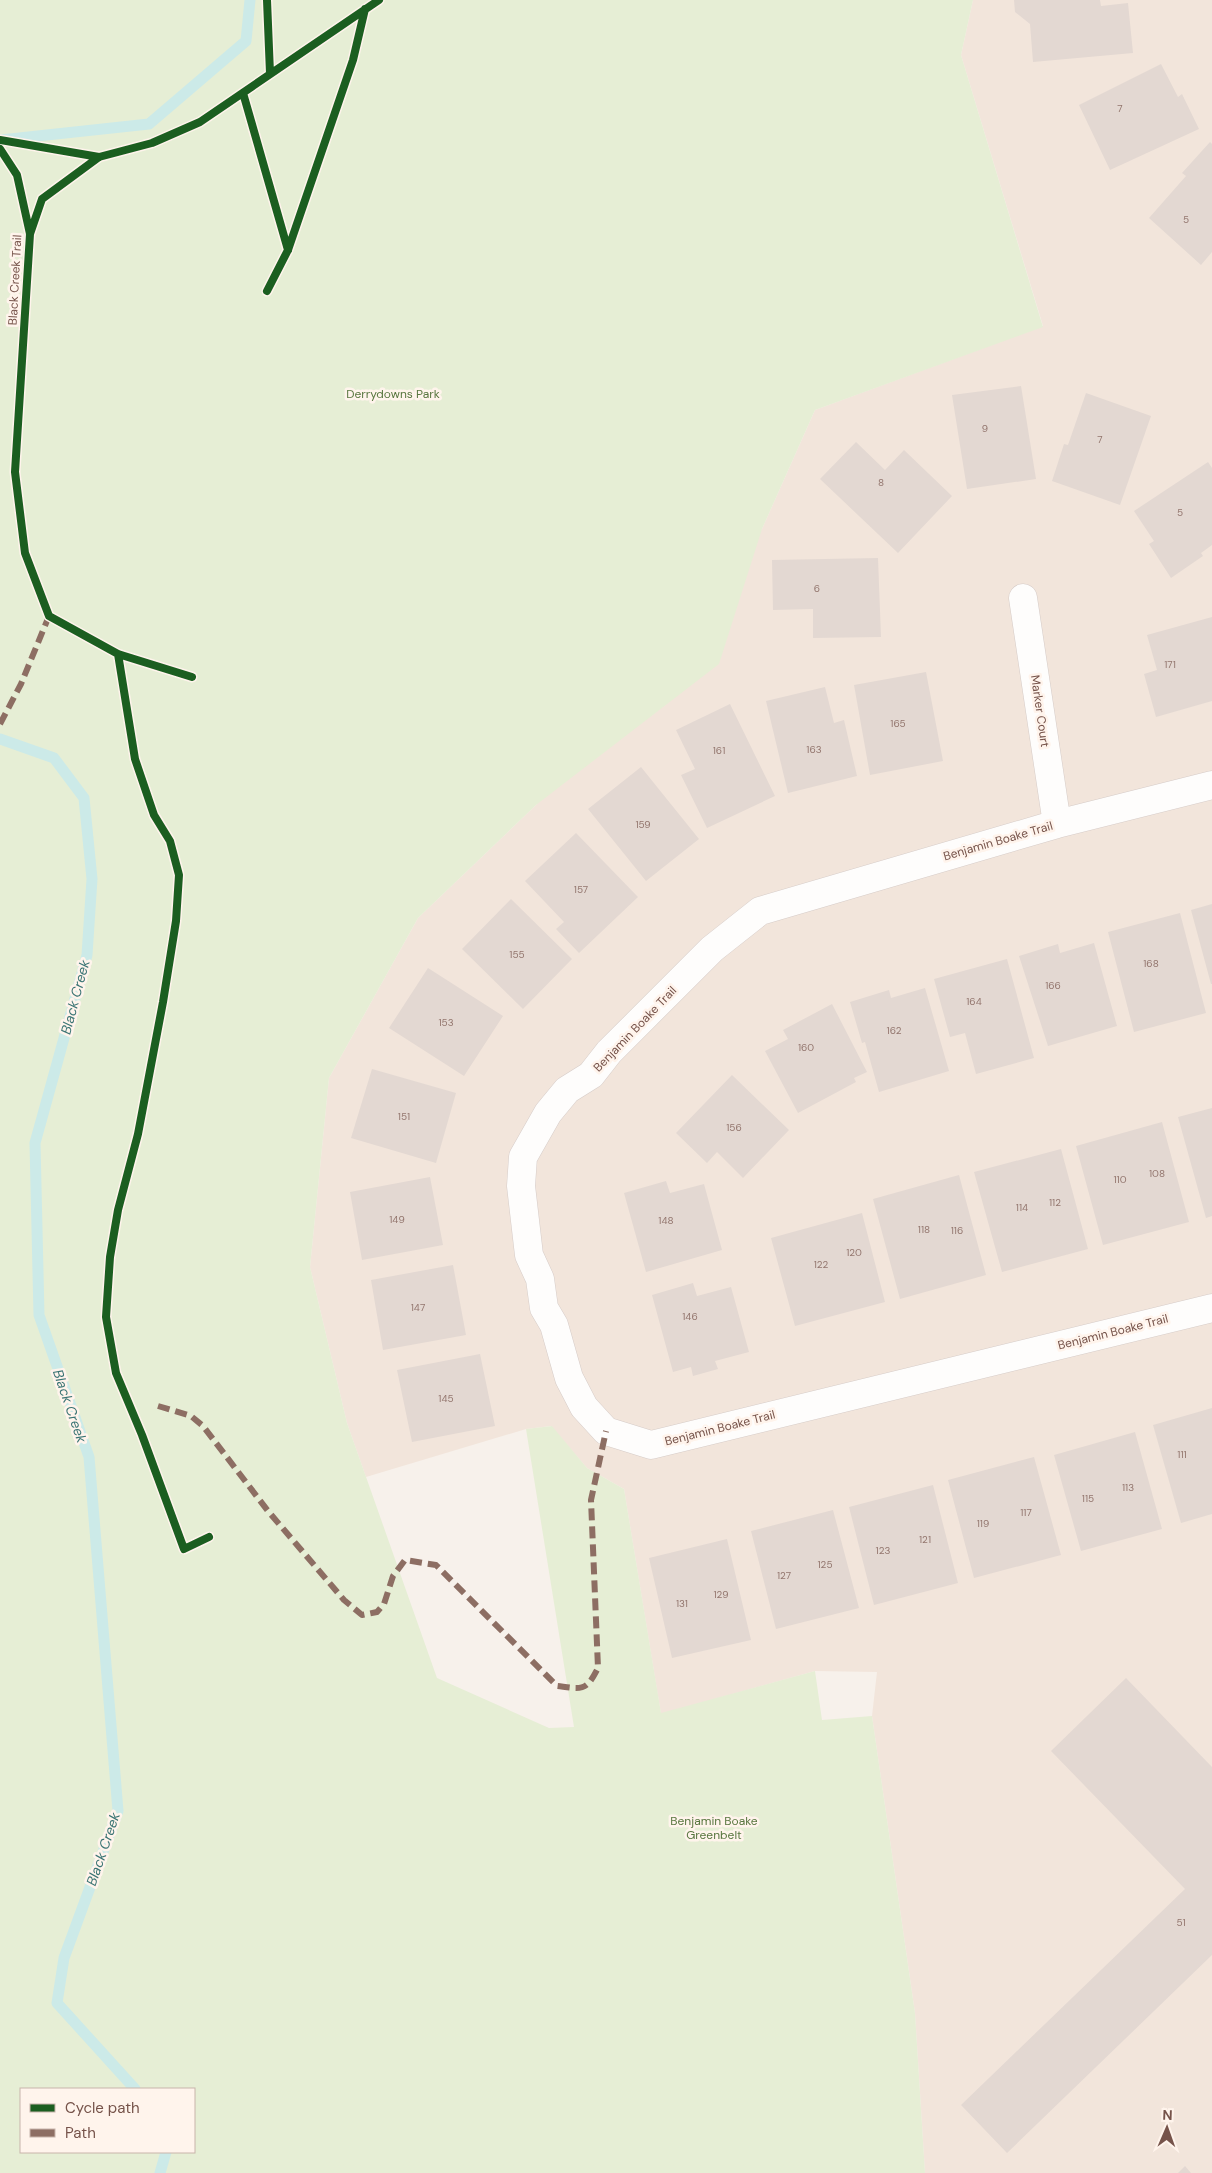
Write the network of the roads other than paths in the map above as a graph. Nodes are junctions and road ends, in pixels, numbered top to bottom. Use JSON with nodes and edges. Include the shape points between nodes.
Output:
{"nodes":[{"id":1,"x":1024,"y":598,"type":"dead end"},
{"id":2,"x":1212,"y":785,"type":"edge"},
{"id":3,"x":1057,"y":824,"type":"junction"},
{"id":4,"x":1212,"y":1308,"type":"edge"}],
"edges":[{"from":1,"to":3,"type":"street","name":"Marker Court"},
{"from":2,"to":3,"type":"street","name":"Benjamin Boake Trail"},
{"from":3,"to":4,"type":"street","name":"Benjamin Boake Trail","via":[[760,911],[712,949],[609,1052],[591,1075],[566,1090],[548,1113],[523,1157],[521,1186],[529,1255],[540,1279],[544,1308],[554,1325],[568,1378],[584,1407],[606,1431],[651,1445]]}]}
